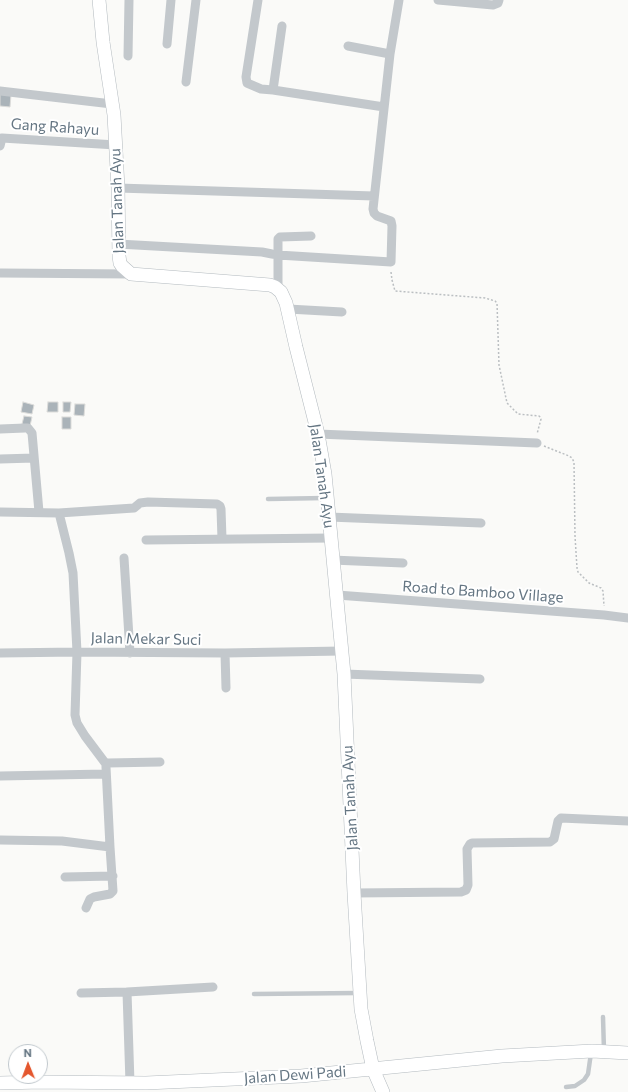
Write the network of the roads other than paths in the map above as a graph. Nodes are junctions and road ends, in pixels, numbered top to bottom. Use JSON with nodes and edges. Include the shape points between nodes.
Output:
{"nodes":[{"id":1,"x":99,"y":0,"type":"edge"},
{"id":2,"x":129,"y":0,"type":"edge"},
{"id":3,"x":171,"y":0,"type":"edge"},
{"id":4,"x":196,"y":0,"type":"edge"},
{"id":5,"x":258,"y":0,"type":"edge"},
{"id":6,"x":399,"y":0,"type":"edge"},
{"id":7,"x":438,"y":0,"type":"edge"},
{"id":8,"x":499,"y":0,"type":"edge"},
{"id":9,"x":282,"y":26,"type":"dead end"},
{"id":10,"x":167,"y":44,"type":"dead end"},
{"id":11,"x":348,"y":46,"type":"dead end"},
{"id":12,"x":390,"y":54,"type":"junction"},
{"id":13,"x":128,"y":56,"type":"dead end"},
{"id":14,"x":186,"y":82,"type":"dead end"},
{"id":15,"x":273,"y":90,"type":"junction"},
{"id":16,"x":0,"y":91,"type":"edge"},
{"id":17,"x":112,"y":104,"type":"junction"},
{"id":18,"x":384,"y":107,"type":"junction"},
{"id":19,"x":116,"y":145,"type":"junction"},
{"id":20,"x":0,"y":146,"type":"edge"},
{"id":21,"x":118,"y":188,"type":"junction"},
{"id":22,"x":374,"y":196,"type":"junction"},
{"id":23,"x":311,"y":236,"type":"dead end"},
{"id":24,"x":118,"y":244,"type":"junction"},
{"id":25,"x":278,"y":255,"type":"junction"},
{"id":26,"x":0,"y":273,"type":"edge"},
{"id":27,"x":131,"y":274,"type":"junction"},
{"id":28,"x":278,"y":289,"type":"junction"},
{"id":29,"x":288,"y":309,"type":"junction"},
{"id":30,"x":342,"y":312,"type":"dead end"},
{"id":31,"x":0,"y":429,"type":"edge"},
{"id":32,"x":318,"y":434,"type":"junction"},
{"id":33,"x":537,"y":443,"type":"road end"},
{"id":34,"x":34,"y":458,"type":"junction"},
{"id":35,"x":0,"y":459,"type":"edge"},
{"id":36,"x":268,"y":498,"type":"dead end"},
{"id":37,"x":327,"y":498,"type":"junction"},
{"id":38,"x":0,"y":512,"type":"edge"},
{"id":39,"x":39,"y":512,"type":"junction"},
{"id":40,"x":59,"y":513,"type":"junction"},
{"id":41,"x":329,"y":517,"type":"junction"},
{"id":42,"x":481,"y":523,"type":"dead end"},
{"id":43,"x":331,"y":538,"type":"junction"},
{"id":44,"x":222,"y":539,"type":"junction"},
{"id":45,"x":146,"y":540,"type":"dead end"},
{"id":46,"x":124,"y":558,"type":"dead end"},
{"id":47,"x":332,"y":560,"type":"junction"},
{"id":48,"x":403,"y":564,"type":"dead end"},
{"id":49,"x":337,"y":595,"type":"junction"},
{"id":50,"x":628,"y":618,"type":"edge"},
{"id":51,"x":342,"y":651,"type":"junction"},
{"id":52,"x":77,"y":652,"type":"junction"},
{"id":53,"x":0,"y":653,"type":"edge"},
{"id":54,"x":130,"y":653,"type":"junction"},
{"id":55,"x":225,"y":654,"type":"junction"},
{"id":56,"x":344,"y":674,"type":"junction"},
{"id":57,"x":480,"y":679,"type":"dead end"},
{"id":58,"x":226,"y":688,"type":"dead end"},
{"id":59,"x":160,"y":762,"type":"dead end"},
{"id":60,"x":106,"y":764,"type":"junction"},
{"id":61,"x":106,"y":774,"type":"junction"},
{"id":62,"x":0,"y":776,"type":"edge"},
{"id":63,"x":628,"y":821,"type":"edge"},
{"id":64,"x":0,"y":840,"type":"edge"},
{"id":65,"x":110,"y":847,"type":"junction"},
{"id":66,"x":113,"y":876,"type":"junction"},
{"id":67,"x":65,"y":877,"type":"dead end"},
{"id":68,"x":354,"y":893,"type":"junction"},
{"id":69,"x":86,"y":908,"type":"dead end"},
{"id":70,"x":213,"y":987,"type":"dead end"},
{"id":71,"x":127,"y":992,"type":"junction"},
{"id":72,"x":81,"y":993,"type":"dead end"},
{"id":73,"x":360,"y":993,"type":"junction"},
{"id":74,"x":254,"y":994,"type":"dead end"},
{"id":75,"x":603,"y":1017,"type":"dead end"},
{"id":76,"x":598,"y":1051,"type":"junction"},
{"id":77,"x":628,"y":1053,"type":"edge"},
{"id":78,"x":373,"y":1069,"type":"junction"},
{"id":79,"x":0,"y":1083,"type":"edge"},
{"id":80,"x":130,"y":1083,"type":"junction"},
{"id":81,"x":566,"y":1087,"type":"dead end"},
{"id":82,"x":146,"y":1088,"type":"edge"},
{"id":83,"x":383,"y":1092,"type":"edge"}],
"edges":[{"from":1,"to":17,"type":"street","name":"Jalan Tanah Ayu"},
{"from":2,"to":13,"type":"street"},
{"from":3,"to":10,"type":"street"},
{"from":4,"to":14,"type":"street"},
{"from":5,"to":15,"type":"street","via":[[246,83],[261,89]]},
{"from":6,"to":12,"type":"street"},
{"from":7,"to":8,"type":"street","via":[[493,6]]},
{"from":9,"to":15,"type":"street"},
{"from":11,"to":12,"type":"street"},
{"from":12,"to":18,"type":"street"},
{"from":15,"to":18,"type":"street"},
{"from":16,"to":17,"type":"street"},
{"from":17,"to":19,"type":"street","name":"Jalan Tanah Ayu"},
{"from":18,"to":22,"type":"street"},
{"from":19,"to":20,"type":"street","name":"Gang Rahayu","via":[[2,138]]},
{"from":19,"to":21,"type":"street","name":"Jalan Tanah Ayu"},
{"from":21,"to":22,"type":"street"},
{"from":21,"to":24,"type":"street","name":"Jalan Tanah Ayu"},
{"from":22,"to":25,"type":"street","via":[[374,212],[377,216],[391,221],[391,262]]},
{"from":23,"to":25,"type":"street","via":[[278,239]]},
{"from":24,"to":25,"type":"street"},
{"from":24,"to":27,"type":"street","name":"Jalan Tanah Ayu","via":[[120,263]]},
{"from":25,"to":28,"type":"street"},
{"from":26,"to":27,"type":"street"},
{"from":27,"to":28,"type":"street","name":"Jalan Tanah Ayu","via":[[263,284]]},
{"from":28,"to":29,"type":"street","name":"Jalan Tanah Ayu"},
{"from":29,"to":30,"type":"street"},
{"from":29,"to":32,"type":"street","name":"Jalan Tanah Ayu"},
{"from":31,"to":34,"type":"street","via":[[30,430]]},
{"from":32,"to":33,"type":"street"},
{"from":32,"to":37,"type":"street","name":"Jalan Tanah Ayu"},
{"from":34,"to":35,"type":"street"},
{"from":34,"to":39,"type":"street"},
{"from":36,"to":37,"type":"lane"},
{"from":37,"to":41,"type":"street","name":"Jalan Tanah Ayu"},
{"from":38,"to":39,"type":"street"},
{"from":39,"to":40,"type":"street"},
{"from":40,"to":44,"type":"street","via":[[134,508],[148,502],[217,504],[222,509]]},
{"from":40,"to":52,"type":"street","name":"Jalan Mekar Suci","via":[[73,574]]},
{"from":41,"to":42,"type":"street"},
{"from":41,"to":43,"type":"street","name":"Jalan Tanah Ayu"},
{"from":43,"to":44,"type":"street"},
{"from":43,"to":47,"type":"street","name":"Jalan Tanah Ayu"},
{"from":44,"to":45,"type":"street"},
{"from":46,"to":54,"type":"street"},
{"from":47,"to":48,"type":"street"},
{"from":47,"to":49,"type":"street","name":"Jalan Tanah Ayu"},
{"from":49,"to":50,"type":"street","name":"Road to Bamboo Village"},
{"from":49,"to":51,"type":"street","name":"Jalan Tanah Ayu"},
{"from":51,"to":55,"type":"street","name":"Jalan Mekar Suci"},
{"from":51,"to":56,"type":"street","name":"Jalan Tanah Ayu"},
{"from":52,"to":53,"type":"street"},
{"from":52,"to":54,"type":"street","name":"Jalan Mekar Suci"},
{"from":52,"to":60,"type":"street","via":[[77,723]]},
{"from":54,"to":55,"type":"street","name":"Jalan Mekar Suci"},
{"from":55,"to":58,"type":"street"},
{"from":56,"to":57,"type":"street"},
{"from":56,"to":68,"type":"street","name":"Jalan Tanah Ayu"},
{"from":59,"to":60,"type":"street"},
{"from":60,"to":61,"type":"street"},
{"from":61,"to":62,"type":"street"},
{"from":61,"to":65,"type":"street"},
{"from":63,"to":68,"type":"street","via":[[561,818],[554,839],[550,842],[472,843],[467,849],[468,885],[466,890],[461,892]]},
{"from":64,"to":65,"type":"street","via":[[62,841]]},
{"from":65,"to":66,"type":"street"},
{"from":66,"to":67,"type":"street"},
{"from":66,"to":69,"type":"street","via":[[112,893],[90,899]]},
{"from":68,"to":73,"type":"street","name":"Jalan Tanah Ayu"},
{"from":70,"to":71,"type":"street"},
{"from":71,"to":72,"type":"street"},
{"from":71,"to":80,"type":"street"},
{"from":73,"to":74,"type":"lane"},
{"from":73,"to":78,"type":"street","name":"Jalan Tanah Ayu","via":[[363,1024]]},
{"from":75,"to":76,"type":"lane"},
{"from":76,"to":77,"type":"street","name":"Jalan Dewi Padi"},
{"from":76,"to":78,"type":"street","name":"Jalan Dewi Padi","via":[[502,1056]]},
{"from":76,"to":81,"type":"lane","via":[[584,1080],[575,1086]]},
{"from":78,"to":82,"type":"street","name":"Jalan Dewi Padi"},
{"from":78,"to":83,"type":"street","name":"Jalan Tanah Ayu"},
{"from":79,"to":80,"type":"street","name":"Jalan Dewi Padi"},
{"from":80,"to":82,"type":"street","name":"Jalan Dewi Padi"}]}
